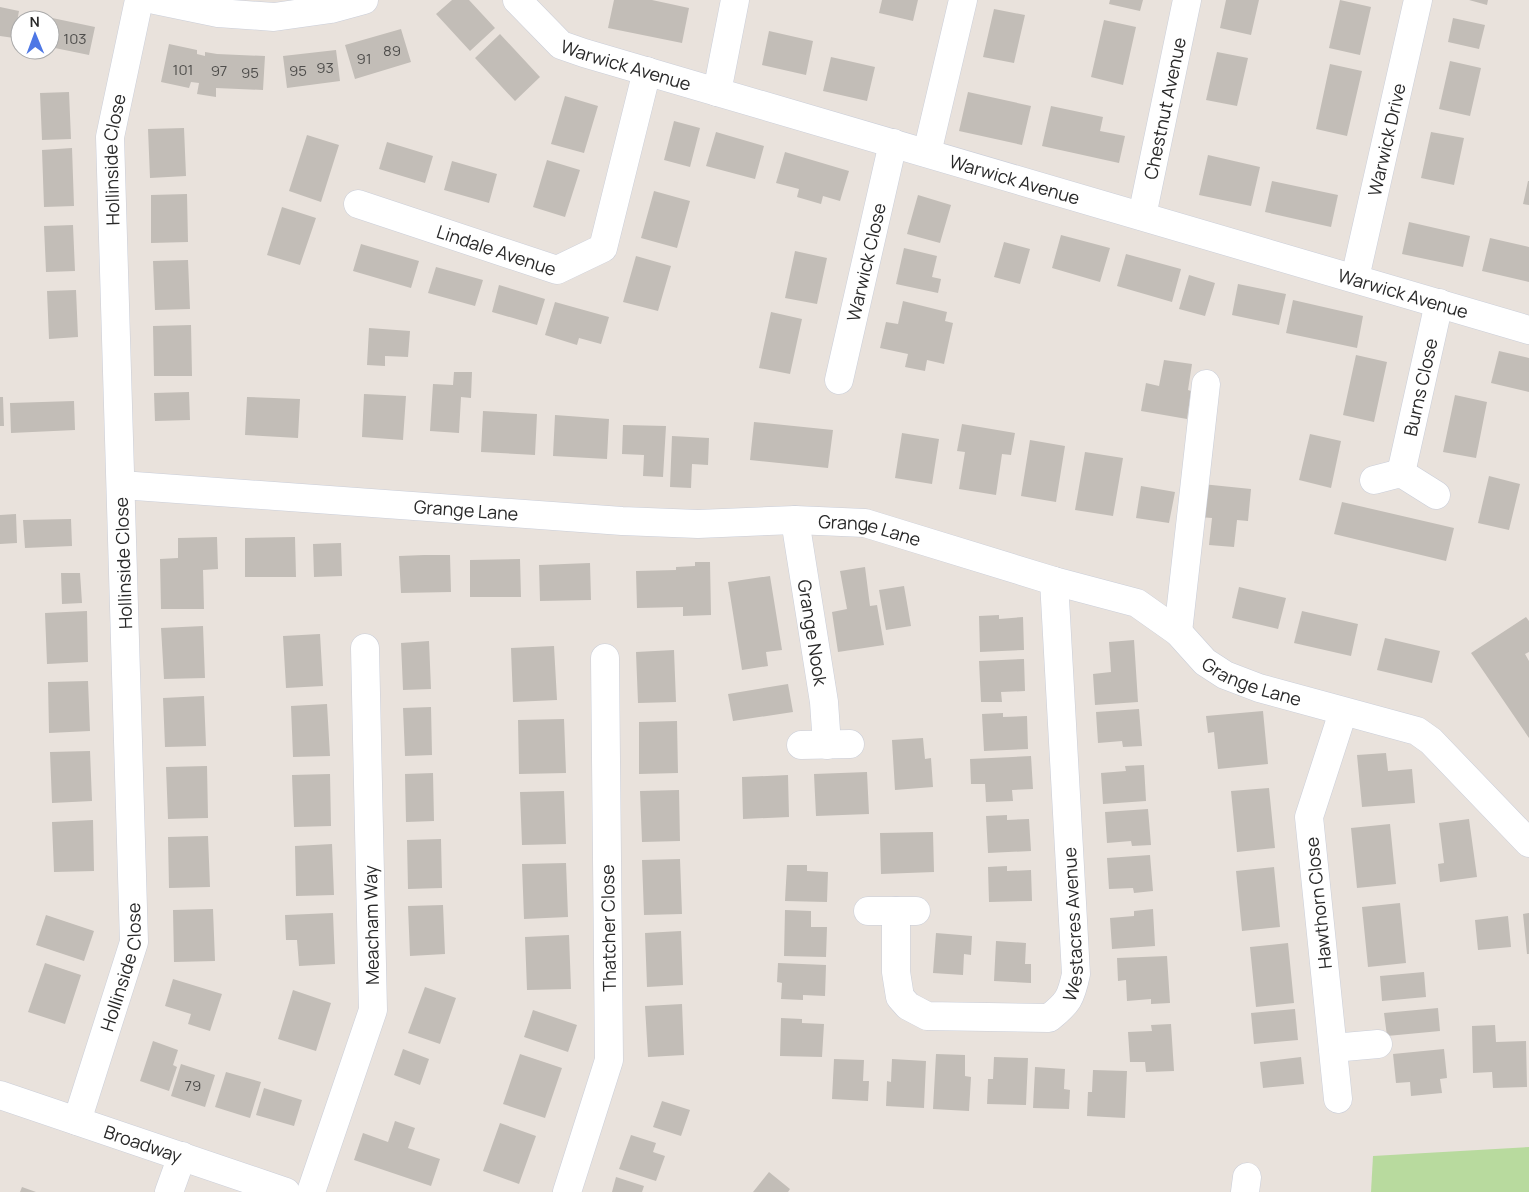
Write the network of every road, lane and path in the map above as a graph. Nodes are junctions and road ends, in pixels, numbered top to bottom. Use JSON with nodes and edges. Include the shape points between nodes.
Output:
{"nodes":[{"id":1,"x":140,"y":0,"type":"edge"},
{"id":2,"x":155,"y":0,"type":"edge"},
{"id":3,"x":364,"y":0,"type":"edge"},
{"id":4,"x":517,"y":0,"type":"edge"},
{"id":5,"x":735,"y":0,"type":"edge"},
{"id":6,"x":963,"y":0,"type":"edge"},
{"id":7,"x":1187,"y":0,"type":"edge"},
{"id":8,"x":1418,"y":0,"type":"edge"},
{"id":9,"x":219,"y":6,"type":"edge"},
{"id":10,"x":647,"y":71,"type":"junction"},
{"id":11,"x":716,"y":92,"type":"junction"},
{"id":12,"x":893,"y":143,"type":"junction"},
{"id":13,"x":927,"y":153,"type":"junction"},
{"id":14,"x":358,"y":204,"type":"dead end"},
{"id":15,"x":1142,"y":216,"type":"junction"},
{"id":16,"x":1354,"y":278,"type":"junction"},
{"id":17,"x":1439,"y":303,"type":"junction"},
{"id":18,"x":1529,"y":330,"type":"edge"},
{"id":19,"x":839,"y":380,"type":"dead end"},
{"id":20,"x":1206,"y":384,"type":"dead end"},
{"id":21,"x":1401,"y":473,"type":"junction"},
{"id":22,"x":1374,"y":480,"type":"dead end"},
{"id":23,"x":121,"y":485,"type":"junction"},
{"id":24,"x":1436,"y":495,"type":"dead end"},
{"id":25,"x":796,"y":520,"type":"junction"},
{"id":26,"x":1054,"y":581,"type":"junction"},
{"id":27,"x":1178,"y":632,"type":"junction"},
{"id":28,"x":365,"y":648,"type":"dead end"},
{"id":29,"x":605,"y":658,"type":"dead end"},
{"id":30,"x":1343,"y":712,"type":"junction"},
{"id":31,"x":826,"y":745,"type":"dead end"},
{"id":32,"x":1529,"y":843,"type":"edge"},
{"id":33,"x":868,"y":911,"type":"dead end"},
{"id":34,"x":1378,"y":1044,"type":"dead end"},
{"id":35,"x":1333,"y":1048,"type":"junction"},
{"id":36,"x":0,"y":1095,"type":"edge"},
{"id":37,"x":1338,"y":1099,"type":"dead end"},
{"id":38,"x":77,"y":1121,"type":"junction"},
{"id":39,"x":182,"y":1156,"type":"junction"},
{"id":40,"x":169,"y":1192,"type":"edge"},
{"id":41,"x":286,"y":1192,"type":"edge"},
{"id":42,"x":311,"y":1192,"type":"edge"},
{"id":43,"x":567,"y":1192,"type":"edge"}],
"edges":[{"from":1,"to":23,"type":"street","name":"Hollinside Close","via":[[110,137]]},
{"from":2,"to":9,"type":"street"},
{"from":3,"to":9,"type":"street","via":[[274,17]]},
{"from":4,"to":10,"type":"street","name":"Warwick Avenue","via":[[561,45]]},
{"from":5,"to":11,"type":"street"},
{"from":6,"to":13,"type":"street"},
{"from":7,"to":15,"type":"street","name":"Chestnut Avenue"},
{"from":8,"to":16,"type":"street","name":"Warwick Drive"},
{"from":10,"to":11,"type":"street","name":"Warwick Avenue"},
{"from":10,"to":14,"type":"street","name":"Lindale Avenue","via":[[604,248],[557,270]]},
{"from":11,"to":12,"type":"street","name":"Warwick Avenue"},
{"from":12,"to":13,"type":"street","name":"Warwick Avenue"},
{"from":12,"to":19,"type":"street","name":"Warwick Close"},
{"from":13,"to":15,"type":"street","name":"Warwick Avenue"},
{"from":15,"to":16,"type":"street","name":"Warwick Avenue"},
{"from":16,"to":17,"type":"street","name":"Warwick Avenue"},
{"from":17,"to":18,"type":"street","name":"Warwick Avenue"},
{"from":17,"to":21,"type":"street","name":"Burns Close"},
{"from":20,"to":27,"type":"street"},
{"from":21,"to":22,"type":"street"},
{"from":21,"to":24,"type":"street"},
{"from":23,"to":25,"type":"street","name":"Grange Lane","via":[[632,521],[698,524]]},
{"from":23,"to":38,"type":"street","name":"Hollinside Close","via":[[134,942]]},
{"from":25,"to":26,"type":"street","name":"Grange Lane","via":[[865,523]]},
{"from":25,"to":31,"type":"street","name":"Grange Nook","via":[[824,702]]},
{"from":26,"to":27,"type":"street","name":"Grange Lane","via":[[1137,603]]},
{"from":26,"to":33,"type":"street","name":"Westacres Avenue","via":[[1076,974],[1064,1006],[1048,1018],[927,1016],[908,1006],[900,997],[896,972],[906,911]]},
{"from":27,"to":30,"type":"street","name":"Grange Lane","via":[[1205,662],[1225,675]]},
{"from":28,"to":42,"type":"street","name":"Meacham Way","via":[[373,1010]]},
{"from":29,"to":43,"type":"street","name":"Thatcher Close","via":[[609,1060]]},
{"from":30,"to":32,"type":"street","name":"Grange Lane","via":[[1417,731],[1431,741]]},
{"from":30,"to":35,"type":"street","name":"Hawthorn Close","via":[[1309,817]]},
{"from":34,"to":35,"type":"street"},
{"from":35,"to":37,"type":"street","name":"Hawthorn Close"},
{"from":36,"to":38,"type":"street","name":"Broadway"},
{"from":38,"to":39,"type":"street","name":"Broadway"},
{"from":39,"to":40,"type":"street"},
{"from":39,"to":41,"type":"street","name":"Broadway"}]}
